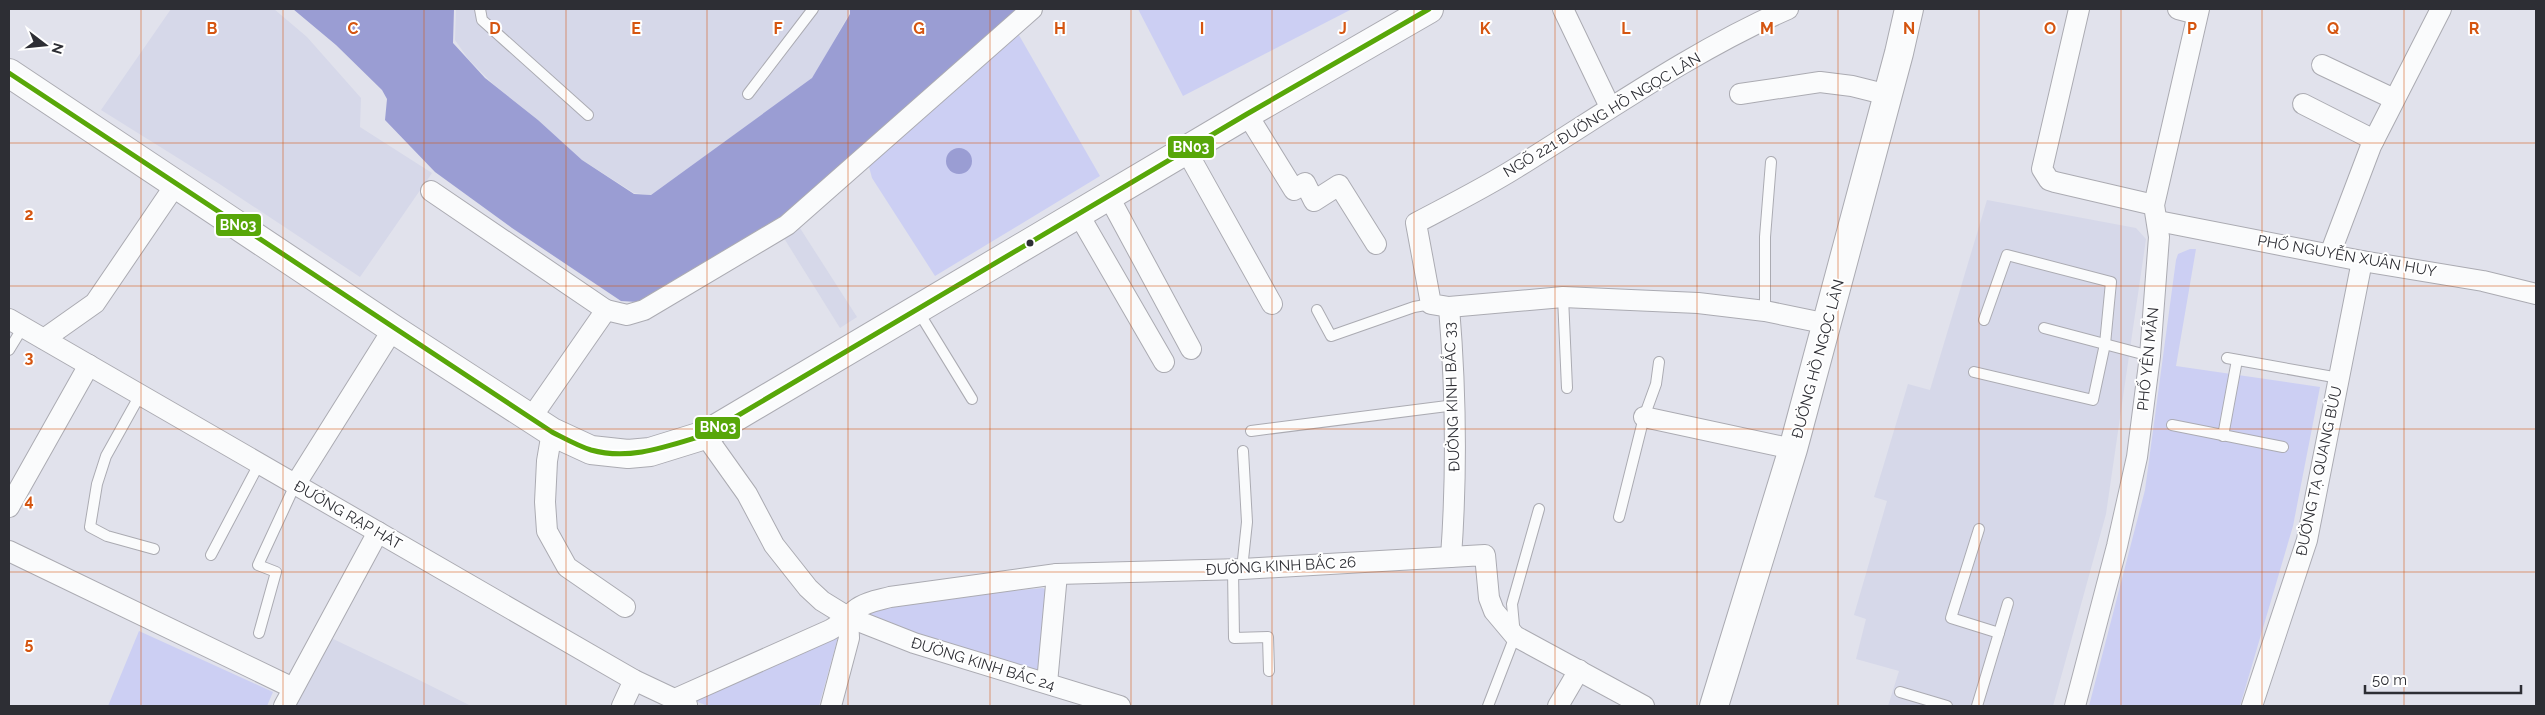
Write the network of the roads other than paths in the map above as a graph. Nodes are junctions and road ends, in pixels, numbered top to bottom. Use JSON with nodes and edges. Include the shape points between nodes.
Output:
{"nodes":[{"id":1,"x":480,"y":9,"type":"edge"},
{"id":2,"x":814,"y":9,"type":"edge"},
{"id":3,"x":1032,"y":9,"type":"edge"},
{"id":4,"x":1429,"y":9,"type":"edge"},
{"id":5,"x":1563,"y":9,"type":"edge"},
{"id":6,"x":1788,"y":9,"type":"edge"},
{"id":7,"x":1908,"y":9,"type":"edge"},
{"id":8,"x":2079,"y":9,"type":"edge"},
{"id":9,"x":2178,"y":9,"type":"edge"},
{"id":10,"x":2440,"y":9,"type":"edge"},
{"id":11,"x":2198,"y":11,"type":"edge"},
{"id":12,"x":2322,"y":65,"type":"dead end"},
{"id":13,"x":9,"y":73,"type":"edge"},
{"id":14,"x":748,"y":94,"type":"dead end"},
{"id":15,"x":1740,"y":94,"type":"dead end"},
{"id":16,"x":1888,"y":95,"type":"junction"},
{"id":17,"x":2394,"y":99,"type":"junction"},
{"id":18,"x":2303,"y":104,"type":"dead end"},
{"id":19,"x":1610,"y":107,"type":"junction"},
{"id":20,"x":1246,"y":114,"type":"junction"},
{"id":21,"x":588,"y":115,"type":"dead end"},
{"id":22,"x":2374,"y":140,"type":"junction"},
{"id":23,"x":1186,"y":150,"type":"junction"},
{"id":24,"x":1771,"y":162,"type":"dead end"},
{"id":25,"x":176,"y":184,"type":"junction"},
{"id":26,"x":431,"y":191,"type":"dead end"},
{"id":27,"x":1109,"y":197,"type":"junction"},
{"id":28,"x":2156,"y":212,"type":"junction"},
{"id":29,"x":1079,"y":215,"type":"junction"},
{"id":30,"x":1416,"y":223,"type":"joint"},
{"id":31,"x":1376,"y":244,"type":"dead end"},
{"id":32,"x":2330,"y":254,"type":"junction"},
{"id":33,"x":2362,"y":261,"type":"junction"},
{"id":34,"x":2536,"y":294,"type":"edge"},
{"id":35,"x":1563,"y":296,"type":"junction"},
{"id":36,"x":1272,"y":304,"type":"dead end"},
{"id":37,"x":1440,"y":306,"type":"junction"},
{"id":38,"x":606,"y":310,"type":"junction"},
{"id":39,"x":917,"y":310,"type":"junction"},
{"id":40,"x":1317,"y":310,"type":"dead end"},
{"id":41,"x":1765,"y":311,"type":"junction"},
{"id":42,"x":1984,"y":320,"type":"dead end"},
{"id":43,"x":16,"y":323,"type":"edge"},
{"id":44,"x":1828,"y":324,"type":"junction"},
{"id":45,"x":2044,"y":328,"type":"dead end"},
{"id":46,"x":393,"y":329,"type":"junction"},
{"id":47,"x":44,"y":339,"type":"junction"},
{"id":48,"x":2106,"y":344,"type":"junction"},
{"id":49,"x":1191,"y":348,"type":"dead end"},
{"id":50,"x":9,"y":350,"type":"edge"},
{"id":51,"x":2150,"y":356,"type":"junction"},
{"id":52,"x":1164,"y":362,"type":"dead end"},
{"id":53,"x":1659,"y":362,"type":"dead end"},
{"id":54,"x":89,"y":365,"type":"junction"},
{"id":55,"x":1974,"y":372,"type":"dead end"},
{"id":56,"x":2339,"y":378,"type":"junction"},
{"id":57,"x":1567,"y":388,"type":"dead end"},
{"id":58,"x":140,"y":395,"type":"junction"},
{"id":59,"x":972,"y":399,"type":"dead end"},
{"id":60,"x":1455,"y":404,"type":"junction"},
{"id":61,"x":1644,"y":417,"type":"junction"},
{"id":62,"x":541,"y":425,"type":"junction"},
{"id":63,"x":2172,"y":425,"type":"dead end"},
{"id":64,"x":1251,"y":431,"type":"dead end"},
{"id":65,"x":705,"y":436,"type":"junction"},
{"id":66,"x":2223,"y":436,"type":"junction"},
{"id":67,"x":2283,"y":447,"type":"dead end"},
{"id":68,"x":1793,"y":449,"type":"junction"},
{"id":69,"x":1243,"y":451,"type":"dead end"},
{"id":70,"x":259,"y":464,"type":"junction"},
{"id":71,"x":295,"y":485,"type":"junction"},
{"id":72,"x":9,"y":507,"type":"edge"},
{"id":73,"x":1539,"y":510,"type":"dead end"},
{"id":74,"x":1619,"y":517,"type":"dead end"},
{"id":75,"x":1979,"y":529,"type":"dead end"},
{"id":76,"x":378,"y":532,"type":"junction"},
{"id":77,"x":154,"y":549,"type":"dead end"},
{"id":78,"x":9,"y":551,"type":"edge"},
{"id":79,"x":211,"y":555,"type":"dead end"},
{"id":80,"x":1451,"y":557,"type":"junction"},
{"id":81,"x":1238,"y":569,"type":"junction"},
{"id":82,"x":1057,"y":574,"type":"junction"},
{"id":83,"x":2008,"y":603,"type":"dead end"},
{"id":84,"x":625,"y":607,"type":"dead end"},
{"id":85,"x":848,"y":617,"type":"junction"},
{"id":86,"x":259,"y":633,"type":"dead end"},
{"id":87,"x":1999,"y":633,"type":"junction"},
{"id":88,"x":1516,"y":636,"type":"junction"},
{"id":89,"x":1269,"y":670,"type":"dead end"},
{"id":90,"x":1579,"y":670,"type":"junction"},
{"id":91,"x":634,"y":680,"type":"junction"},
{"id":92,"x":1047,"y":683,"type":"junction"},
{"id":93,"x":293,"y":688,"type":"junction"},
{"id":94,"x":1900,"y":692,"type":"dead end"},
{"id":95,"x":683,"y":703,"type":"edge"},
{"id":96,"x":1720,"y":705,"type":"edge"},
{"id":97,"x":284,"y":706,"type":"edge"},
{"id":98,"x":622,"y":706,"type":"edge"},
{"id":99,"x":831,"y":706,"type":"edge"},
{"id":100,"x":1120,"y":706,"type":"edge"},
{"id":101,"x":1488,"y":706,"type":"edge"},
{"id":102,"x":1558,"y":706,"type":"edge"},
{"id":103,"x":1644,"y":706,"type":"edge"},
{"id":104,"x":1947,"y":706,"type":"edge"},
{"id":105,"x":1977,"y":706,"type":"edge"},
{"id":106,"x":2075,"y":706,"type":"edge"},
{"id":107,"x":2252,"y":706,"type":"edge"}],
"edges":[{"from":1,"to":21,"type":"lane","via":[[482,20]]},
{"from":2,"to":14,"type":"lane"},
{"from":3,"to":38,"type":"street","via":[[787,226],[644,310],[627,315]]},
{"from":4,"to":20,"type":"main road"},
{"from":5,"to":19,"type":"street"},
{"from":6,"to":19,"type":"street","name":"NGÕ 221 ĐƯỜNG HỒ NGỌC LÂN","via":[[1761,20]]},
{"from":7,"to":16,"type":"main road","name":"ĐƯỜNG HỒ NGỌC LÂN"},
{"from":8,"to":28,"type":"street","name":"PHỐ NGUYỄN XUÂN HUY","via":[[2042,169],[2049,180]]},
{"from":9,"to":11,"type":"street"},
{"from":10,"to":17,"type":"street"},
{"from":11,"to":28,"type":"street","name":"PHỐ YÊN MẪN"},
{"from":12,"to":17,"type":"street"},
{"from":13,"to":25,"type":"main road"},
{"from":15,"to":16,"type":"street","via":[[1820,82]]},
{"from":16,"to":44,"type":"main road","name":"ĐƯỜNG HỒ NGỌC LÂN"},
{"from":17,"to":22,"type":"street"},
{"from":18,"to":22,"type":"street"},
{"from":19,"to":30,"type":"street","name":"NGÕ 221 ĐƯỜNG HỒ NGỌC LÂN","via":[[1515,169]]},
{"from":20,"to":23,"type":"main road"},
{"from":20,"to":31,"type":"street","via":[[1294,190],[1305,183],[1314,201],[1339,184]]},
{"from":22,"to":32,"type":"street"},
{"from":23,"to":27,"type":"main road"},
{"from":23,"to":36,"type":"street"},
{"from":24,"to":41,"type":"lane","via":[[1765,237]]},
{"from":25,"to":46,"type":"main road"},
{"from":25,"to":47,"type":"street","via":[[95,303]]},
{"from":26,"to":38,"type":"street"},
{"from":27,"to":29,"type":"main road"},
{"from":27,"to":49,"type":"street"},
{"from":28,"to":32,"type":"street","name":"PHỐ NGUYỄN XUÂN HUY"},
{"from":28,"to":51,"type":"street","name":"PHỐ YÊN MẪN"},
{"from":29,"to":39,"type":"main road"},
{"from":29,"to":52,"type":"street"},
{"from":30,"to":37,"type":"street","name":"ĐƯỜNG KINH BẮC 33"},
{"from":32,"to":33,"type":"street","name":"PHỐ NGUYỄN XUÂN HUY"},
{"from":33,"to":34,"type":"street","name":"PHỐ NGUYỄN XUÂN HUY","via":[[2483,281]]},
{"from":33,"to":56,"type":"street","name":"ĐƯỜNG TẠ QUANG BỬU"},
{"from":35,"to":37,"type":"street"},
{"from":35,"to":41,"type":"street","via":[[1698,303]]},
{"from":35,"to":57,"type":"lane"},
{"from":37,"to":40,"type":"lane","via":[[1414,307],[1331,336]]},
{"from":37,"to":60,"type":"street","name":"ĐƯỜNG KINH BẮC 33"},
{"from":38,"to":62,"type":"street"},
{"from":39,"to":59,"type":"lane"},
{"from":39,"to":65,"type":"main road"},
{"from":41,"to":44,"type":"street"},
{"from":42,"to":48,"type":"lane","via":[[2007,255],[2112,282]]},
{"from":43,"to":47,"type":"street","name":"ĐƯỜNG RẠP HÁT"},
{"from":43,"to":50,"type":"lane"},
{"from":44,"to":68,"type":"main road","name":"ĐƯỜNG HỒ NGỌC LÂN"},
{"from":45,"to":48,"type":"lane"},
{"from":46,"to":62,"type":"main road"},
{"from":46,"to":71,"type":"street"},
{"from":47,"to":54,"type":"street","name":"ĐƯỜNG RẠP HÁT"},
{"from":48,"to":51,"type":"lane"},
{"from":48,"to":55,"type":"lane","via":[[2092,400]]},
{"from":51,"to":106,"type":"street","name":"PHỐ YÊN MẪN","via":[[2137,457]]},
{"from":53,"to":61,"type":"lane","via":[[1656,384]]},
{"from":54,"to":58,"type":"street","name":"ĐƯỜNG RẠP HÁT"},
{"from":54,"to":72,"type":"street"},
{"from":56,"to":66,"type":"lane","via":[[2232,359]]},
{"from":56,"to":107,"type":"street","name":"ĐƯỜNG TẠ QUANG BỬU","via":[[2307,540]]},
{"from":58,"to":70,"type":"street","name":"ĐƯỜNG RẠP HÁT"},
{"from":58,"to":77,"type":"lane","via":[[106,456],[97,484],[90,527],[107,536]]},
{"from":60,"to":64,"type":"lane"},
{"from":60,"to":80,"type":"street","name":"ĐƯỜNG KINH BẮC 33"},
{"from":61,"to":68,"type":"street"},
{"from":61,"to":74,"type":"lane"},
{"from":62,"to":65,"type":"main road","via":[[591,450],[628,454],[650,452]]},
{"from":62,"to":84,"type":"street","via":[[547,461],[547,532],[567,567]]},
{"from":63,"to":66,"type":"lane"},
{"from":65,"to":85,"type":"street","name":"ĐƯỜNG KINH BẮC 24","via":[[748,494],[774,545],[808,588]]},
{"from":66,"to":67,"type":"lane"},
{"from":68,"to":96,"type":"main road","name":"ĐƯỜNG HỒ NGỌC LÂN"},
{"from":69,"to":81,"type":"lane","via":[[1247,522]]},
{"from":70,"to":71,"type":"street","name":"ĐƯỜNG RẠP HÁT"},
{"from":70,"to":79,"type":"lane"},
{"from":71,"to":76,"type":"street","name":"ĐƯỜNG RẠP HÁT"},
{"from":71,"to":86,"type":"lane","via":[[258,565],[276,572]]},
{"from":73,"to":88,"type":"lane","via":[[1512,604]]},
{"from":75,"to":87,"type":"lane","via":[[1951,618]]},
{"from":76,"to":91,"type":"street","name":"ĐƯỜNG RẠP HÁT"},
{"from":76,"to":93,"type":"street"},
{"from":78,"to":93,"type":"street"},
{"from":80,"to":81,"type":"street","name":"ĐƯỜNG KINH BẮC 26"},
{"from":80,"to":88,"type":"street","name":"ĐƯỜNG KINH BẮC 26","via":[[1485,555],[1486,585],[1494,611]]},
{"from":81,"to":82,"type":"street","name":"ĐƯỜNG KINH BẮC 26"},
{"from":81,"to":89,"type":"lane","via":[[1234,638],[1268,637]]},
{"from":82,"to":85,"type":"street","name":"ĐƯỜNG KINH BẮC 26","via":[[890,596],[867,603]]},
{"from":82,"to":92,"type":"street"},
{"from":83,"to":87,"type":"lane"},
{"from":85,"to":92,"type":"street","name":"ĐƯỜNG KINH BẮC 24","via":[[914,643]]},
{"from":85,"to":95,"type":"street","name":"ĐƯỜNG KINH BẮC 26","via":[[830,630]]},
{"from":85,"to":99,"type":"street","via":[[849,638]]},
{"from":87,"to":105,"type":"lane"},
{"from":88,"to":90,"type":"street","name":"ĐƯỜNG KINH BẮC 26"},
{"from":88,"to":101,"type":"lane"},
{"from":90,"to":102,"type":"street"},
{"from":90,"to":103,"type":"street","name":"ĐƯỜNG KINH BẮC 26"},
{"from":91,"to":95,"type":"street","name":"ĐƯỜNG RẠP HÁT"},
{"from":91,"to":98,"type":"street"},
{"from":92,"to":100,"type":"street","name":"ĐƯỜNG KINH BẮC 24"},
{"from":93,"to":97,"type":"street"},
{"from":94,"to":104,"type":"lane"}]}
